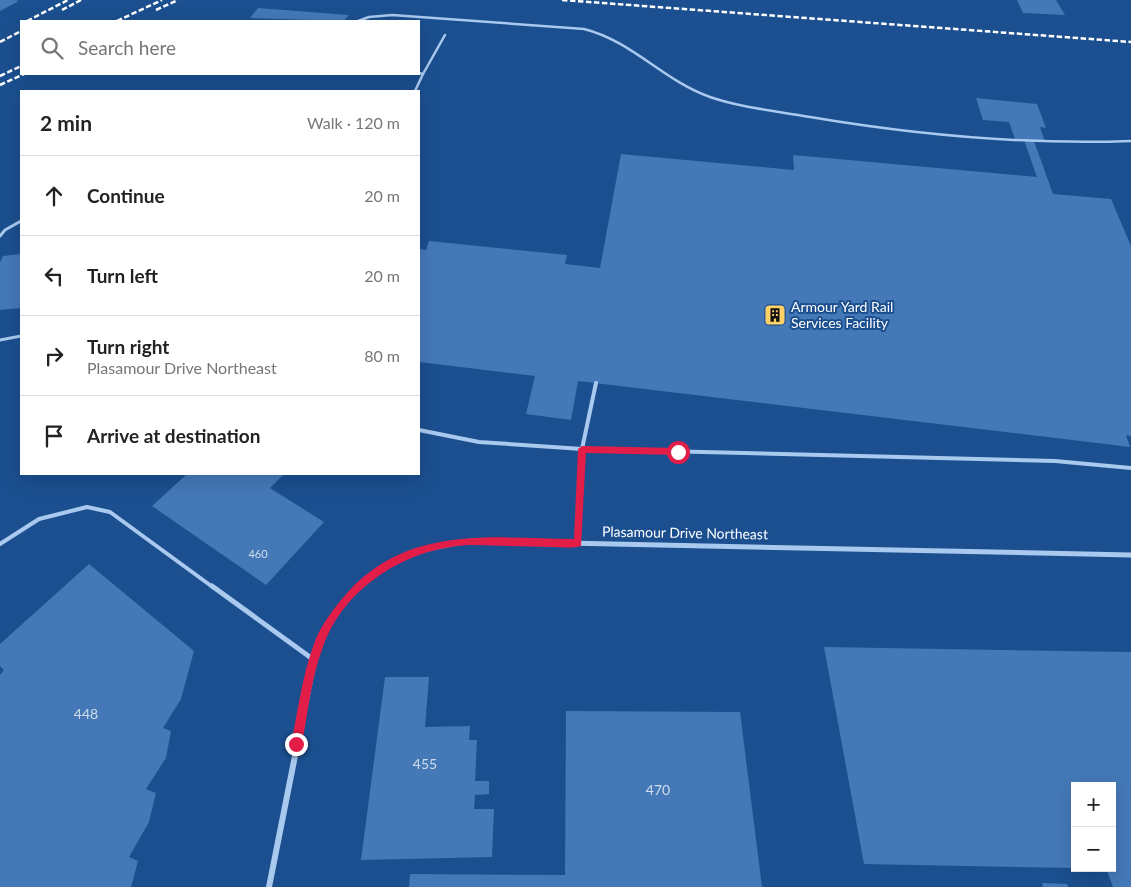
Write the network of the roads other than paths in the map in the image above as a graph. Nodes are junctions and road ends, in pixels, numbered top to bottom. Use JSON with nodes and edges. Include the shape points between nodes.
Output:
{"nodes":[{"id":1,"x":361,"y":20,"type":"edge"},
{"id":2,"x":445,"y":35,"type":"dead end"},
{"id":3,"x":420,"y":73,"type":"edge"},
{"id":4,"x":423,"y":74,"type":"junction"},
{"id":5,"x":415,"y":90,"type":"edge"},
{"id":6,"x":1131,"y":141,"type":"edge"},
{"id":7,"x":20,"y":222,"type":"edge"},
{"id":8,"x":0,"y":236,"type":"edge"},
{"id":9,"x":20,"y":336,"type":"edge"},
{"id":10,"x":0,"y":340,"type":"edge"},
{"id":11,"x":596,"y":383,"type":"dead end"},
{"id":12,"x":420,"y":430,"type":"edge"},
{"id":13,"x":582,"y":449,"type":"junction"},
{"id":14,"x":1131,"y":468,"type":"edge"},
{"id":15,"x":578,"y":543,"type":"junction"},
{"id":16,"x":0,"y":544,"type":"edge"},
{"id":17,"x":1131,"y":555,"type":"edge"},
{"id":18,"x":314,"y":660,"type":"junction"},
{"id":19,"x":269,"y":887,"type":"edge"}],
"edges":[{"from":1,"to":6,"type":"lane","via":[[392,15],[584,29],[610,37],[683,85],[710,97],[866,127],[984,139],[1089,143]]},
{"from":2,"to":4,"type":"lane"},
{"from":3,"to":4,"type":"lane"},
{"from":4,"to":5,"type":"lane"},
{"from":7,"to":8,"type":"lane"},
{"from":9,"to":10,"type":"lane"},
{"from":11,"to":13,"type":"lane"},
{"from":12,"to":13,"type":"lane","via":[[479,442]]},
{"from":13,"to":14,"type":"lane","via":[[1055,460]]},
{"from":13,"to":15,"type":"lane"},
{"from":15,"to":17,"type":"street","name":"Plasamour Drive Northeast"},
{"from":15,"to":18,"type":"street","name":"Plasamour Drive Northeast","via":[[471,541],[425,548],[392,562],[362,583],[338,610]]},
{"from":16,"to":18,"type":"lane","via":[[38,519],[87,507],[110,512]]},
{"from":18,"to":19,"type":"street","name":"Plasamour Drive Northeast"}]}
